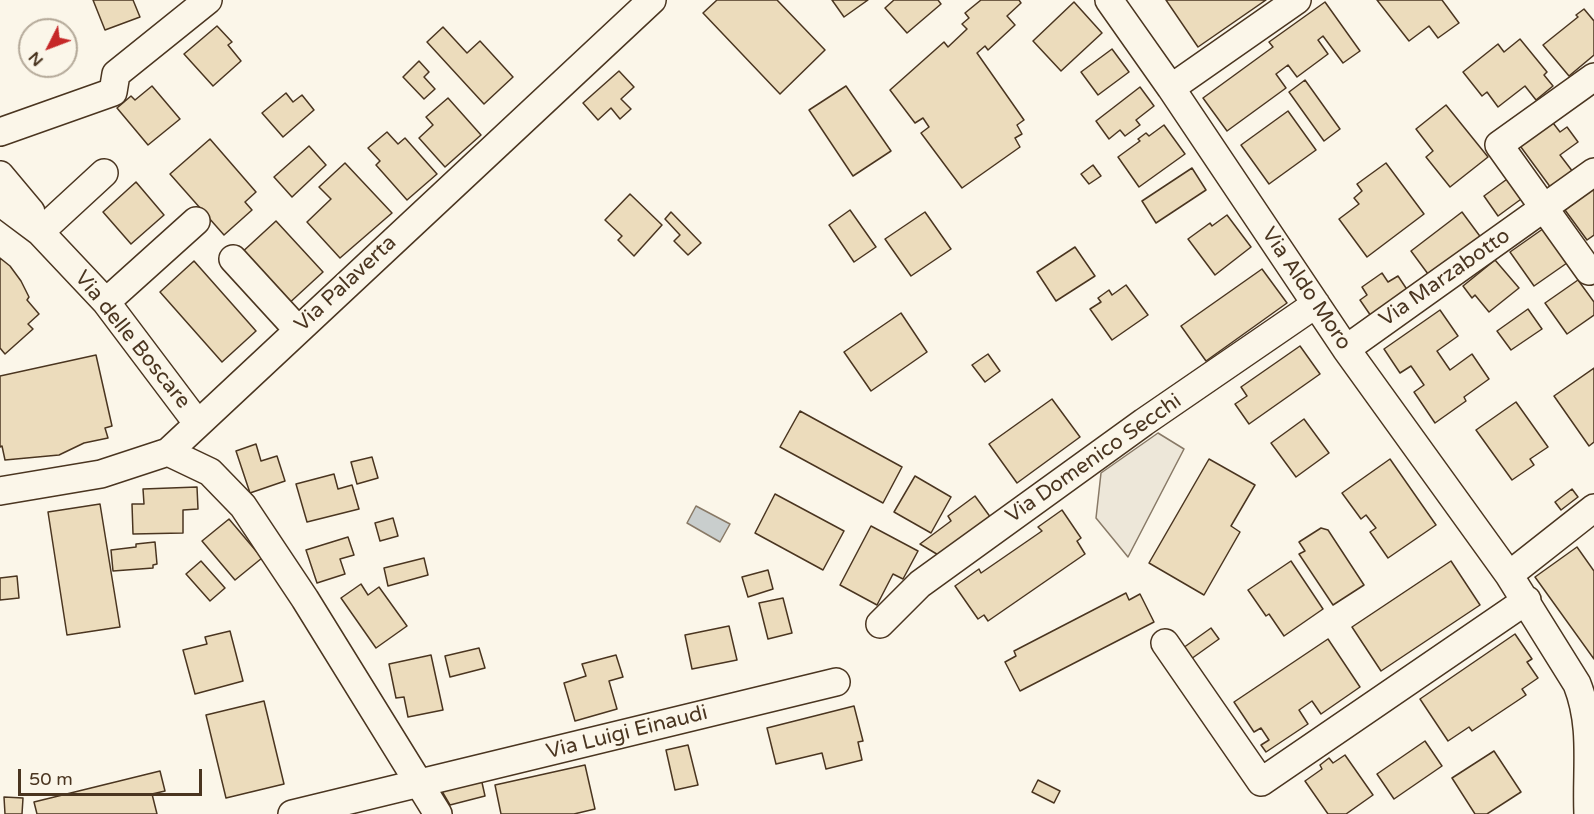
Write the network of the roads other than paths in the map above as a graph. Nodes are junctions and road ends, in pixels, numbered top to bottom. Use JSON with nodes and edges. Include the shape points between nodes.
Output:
{"nodes":[{"id":1,"x":208,"y":0,"type":"edge"},
{"id":2,"x":652,"y":0,"type":"edge"},
{"id":3,"x":1109,"y":0,"type":"edge"},
{"id":4,"x":1297,"y":0,"type":"edge"},
{"id":5,"x":1594,"y":77,"type":"edge"},
{"id":6,"x":1171,"y":88,"type":"junction"},
{"id":7,"x":0,"y":132,"type":"edge"},
{"id":8,"x":104,"y":172,"type":"dead end"},
{"id":9,"x":1594,"y":172,"type":"edge"},
{"id":10,"x":0,"y":175,"type":"edge"},
{"id":11,"x":0,"y":202,"type":"edge"},
{"id":12,"x":1544,"y":207,"type":"junction"},
{"id":13,"x":196,"y":221,"type":"dead end"},
{"id":14,"x":40,"y":232,"type":"junction"},
{"id":15,"x":233,"y":259,"type":"dead end"},
{"id":16,"x":1589,"y":271,"type":"dead end"},
{"id":17,"x":106,"y":302,"type":"junction"},
{"id":18,"x":1316,"y":303,"type":"junction"},
{"id":19,"x":298,"y":330,"type":"junction"},
{"id":20,"x":1346,"y":349,"type":"junction"},
{"id":21,"x":198,"y":424,"type":"junction"},
{"id":22,"x":168,"y":452,"type":"junction"},
{"id":23,"x":0,"y":491,"type":"edge"},
{"id":24,"x":1594,"y":508,"type":"edge"},
{"id":25,"x":1509,"y":575,"type":"junction"},
{"id":26,"x":1527,"y":600,"type":"junction"},
{"id":27,"x":880,"y":624,"type":"dead end"},
{"id":28,"x":1165,"y":643,"type":"dead end"},
{"id":29,"x":836,"y":682,"type":"dead end"},
{"id":30,"x":418,"y":783,"type":"junction"},
{"id":31,"x":1590,"y":806,"type":"edge"},
{"id":32,"x":292,"y":814,"type":"edge"},
{"id":33,"x":438,"y":814,"type":"edge"}],
"edges":[{"from":1,"to":7,"type":"street","via":[[116,74],[112,92]]},
{"from":2,"to":19,"type":"street","name":"Via Palaverta"},
{"from":3,"to":6,"type":"street","name":"Via Aldo Moro"},
{"from":4,"to":6,"type":"street"},
{"from":5,"to":12,"type":"street","via":[[1499,145]]},
{"from":6,"to":18,"type":"street","name":"Via Aldo Moro"},
{"from":8,"to":14,"type":"street"},
{"from":9,"to":12,"type":"street","name":"Via Marzabotto"},
{"from":10,"to":14,"type":"street","name":"Via delle Boscare","via":[[30,210]]},
{"from":11,"to":14,"type":"street","name":"Via delle Boscare"},
{"from":12,"to":16,"type":"street"},
{"from":12,"to":20,"type":"street","name":"Via Marzabotto"},
{"from":13,"to":17,"type":"street"},
{"from":14,"to":17,"type":"street","name":"Via delle Boscare"},
{"from":15,"to":19,"type":"street"},
{"from":17,"to":21,"type":"street","name":"Via delle Boscare"},
{"from":18,"to":20,"type":"street","name":"Via Aldo Moro"},
{"from":18,"to":27,"type":"street","name":"Via Domenico Secchi","via":[[920,584]]},
{"from":19,"to":21,"type":"street","name":"Via Palaverta"},
{"from":20,"to":25,"type":"street","name":"Via Aldo Moro"},
{"from":21,"to":22,"type":"street","name":"Via Palaverta"},
{"from":22,"to":23,"type":"street","name":"Via Palaverta","via":[[100,474]]},
{"from":22,"to":30,"type":"street","via":[[210,472],[243,506]]},
{"from":24,"to":25,"type":"street"},
{"from":25,"to":26,"type":"street","name":"Via Aldo Moro"},
{"from":26,"to":28,"type":"street","via":[[1261,782]]},
{"from":26,"to":31,"type":"street","name":"Via Aldo Moro","via":[[1584,702]]},
{"from":29,"to":30,"type":"street","name":"Via Luigi Einaudi"},
{"from":30,"to":32,"type":"street","name":"Via Luigi Einaudi"},
{"from":30,"to":33,"type":"street"}]}
